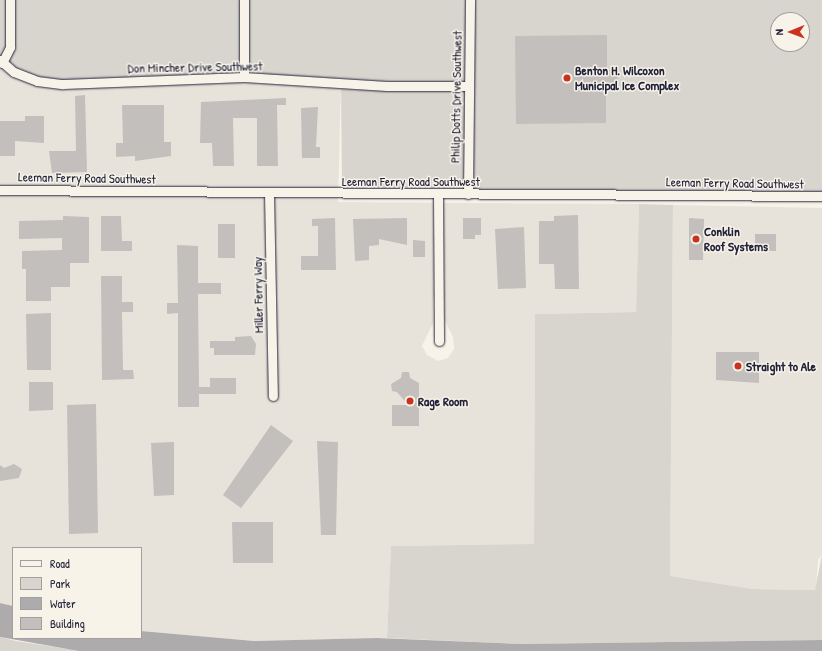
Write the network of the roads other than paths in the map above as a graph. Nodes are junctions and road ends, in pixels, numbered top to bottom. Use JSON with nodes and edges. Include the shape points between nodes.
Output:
{"nodes":[{"id":1,"x":10,"y":0,"type":"edge"},
{"id":2,"x":244,"y":0,"type":"edge"},
{"id":3,"x":470,"y":0,"type":"edge"},
{"id":4,"x":1,"y":62,"type":"edge"},
{"id":5,"x":244,"y":77,"type":"junction"},
{"id":6,"x":469,"y":86,"type":"junction"},
{"id":7,"x":0,"y":190,"type":"edge"},
{"id":8,"x":269,"y":193,"type":"junction"},
{"id":9,"x":438,"y":194,"type":"junction"},
{"id":10,"x":468,"y":194,"type":"junction"},
{"id":11,"x":822,"y":196,"type":"edge"},
{"id":12,"x":439,"y":342,"type":"dead end"},
{"id":13,"x":273,"y":396,"type":"dead end"}],
"edges":[{"from":1,"to":4,"type":"street","via":[[10,47]]},
{"from":2,"to":5,"type":"street"},
{"from":3,"to":6,"type":"street","name":"Philip Dotts Drive Southwest"},
{"from":4,"to":5,"type":"street","name":"Don Mincher Drive Southwest","via":[[14,72],[37,81],[63,84]]},
{"from":5,"to":6,"type":"street","name":"Don Mincher Drive Southwest","via":[[387,86]]},
{"from":6,"to":10,"type":"street","name":"Philip Dotts Drive Southwest"},
{"from":7,"to":8,"type":"street","name":"Leeman Ferry Road Southwest"},
{"from":8,"to":9,"type":"street","name":"Leeman Ferry Road Southwest"},
{"from":8,"to":13,"type":"street","name":"Miller Ferry Way"},
{"from":9,"to":10,"type":"street","name":"Leeman Ferry Road Southwest"},
{"from":9,"to":12,"type":"street"},
{"from":10,"to":11,"type":"street","name":"Leeman Ferry Road Southwest"}]}
